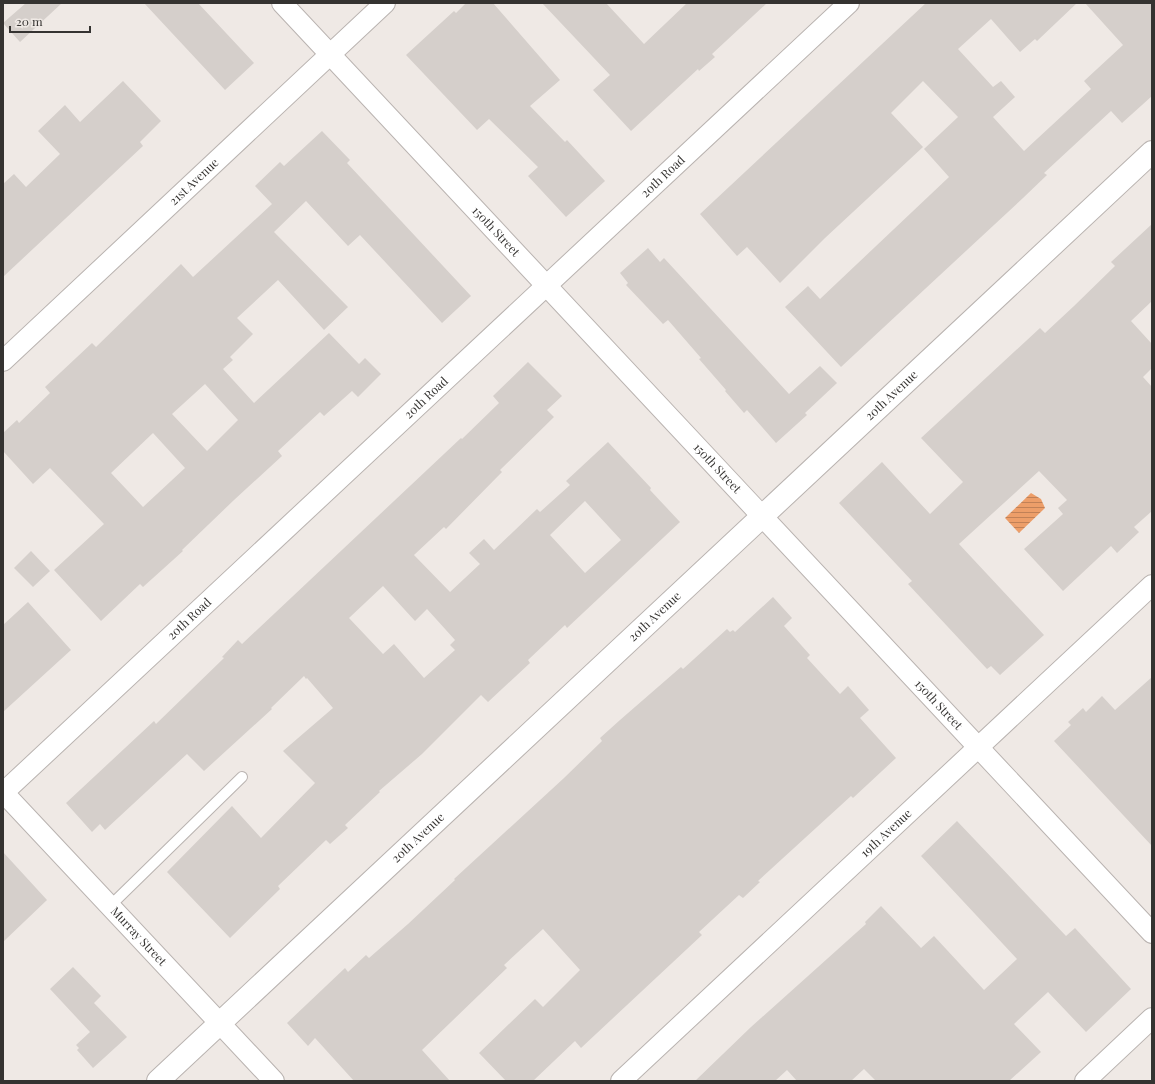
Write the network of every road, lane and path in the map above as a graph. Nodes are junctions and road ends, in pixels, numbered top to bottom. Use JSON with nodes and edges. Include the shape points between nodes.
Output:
{"nodes":[{"id":1,"x":282,"y":3,"type":"edge"},
{"id":2,"x":385,"y":3,"type":"edge"},
{"id":3,"x":849,"y":3,"type":"edge"},
{"id":4,"x":330,"y":54,"type":"junction"},
{"id":5,"x":1152,"y":152,"type":"edge"},
{"id":6,"x":547,"y":285,"type":"junction"},
{"id":7,"x":3,"y":360,"type":"edge"},
{"id":8,"x":762,"y":517,"type":"junction"},
{"id":9,"x":1152,"y":585,"type":"edge"},
{"id":10,"x":978,"y":747,"type":"junction"},
{"id":11,"x":242,"y":777,"type":"dead end"},
{"id":12,"x":3,"y":792,"type":"edge"},
{"id":13,"x":110,"y":906,"type":"junction"},
{"id":14,"x":1152,"y":933,"type":"edge"},
{"id":15,"x":1152,"y":1018,"type":"edge"},
{"id":16,"x":220,"y":1023,"type":"junction"},
{"id":17,"x":158,"y":1081,"type":"edge"},
{"id":18,"x":274,"y":1081,"type":"edge"},
{"id":19,"x":621,"y":1081,"type":"edge"},
{"id":20,"x":1084,"y":1081,"type":"edge"}],
"edges":[{"from":1,"to":4,"type":"street","name":"150th Street"},
{"from":2,"to":4,"type":"street","name":"21st Avenue"},
{"from":3,"to":6,"type":"street","name":"20th Road"},
{"from":4,"to":6,"type":"street","name":"150th Street"},
{"from":4,"to":7,"type":"street","name":"21st Avenue"},
{"from":5,"to":8,"type":"street","name":"20th Avenue"},
{"from":6,"to":8,"type":"street","name":"150th Street"},
{"from":6,"to":12,"type":"street","name":"20th Road"},
{"from":8,"to":10,"type":"street","name":"150th Street"},
{"from":8,"to":16,"type":"street","name":"20th Avenue"},
{"from":9,"to":10,"type":"street","name":"19th Avenue"},
{"from":10,"to":14,"type":"street","name":"150th Street"},
{"from":10,"to":19,"type":"street","name":"19th Avenue"},
{"from":11,"to":13,"type":"lane"},
{"from":12,"to":13,"type":"street","name":"Murray Street"},
{"from":13,"to":16,"type":"street","name":"Murray Street"},
{"from":15,"to":20,"type":"street"},
{"from":16,"to":17,"type":"street","name":"20th Avenue"},
{"from":16,"to":18,"type":"street","name":"Murray Street"}]}
